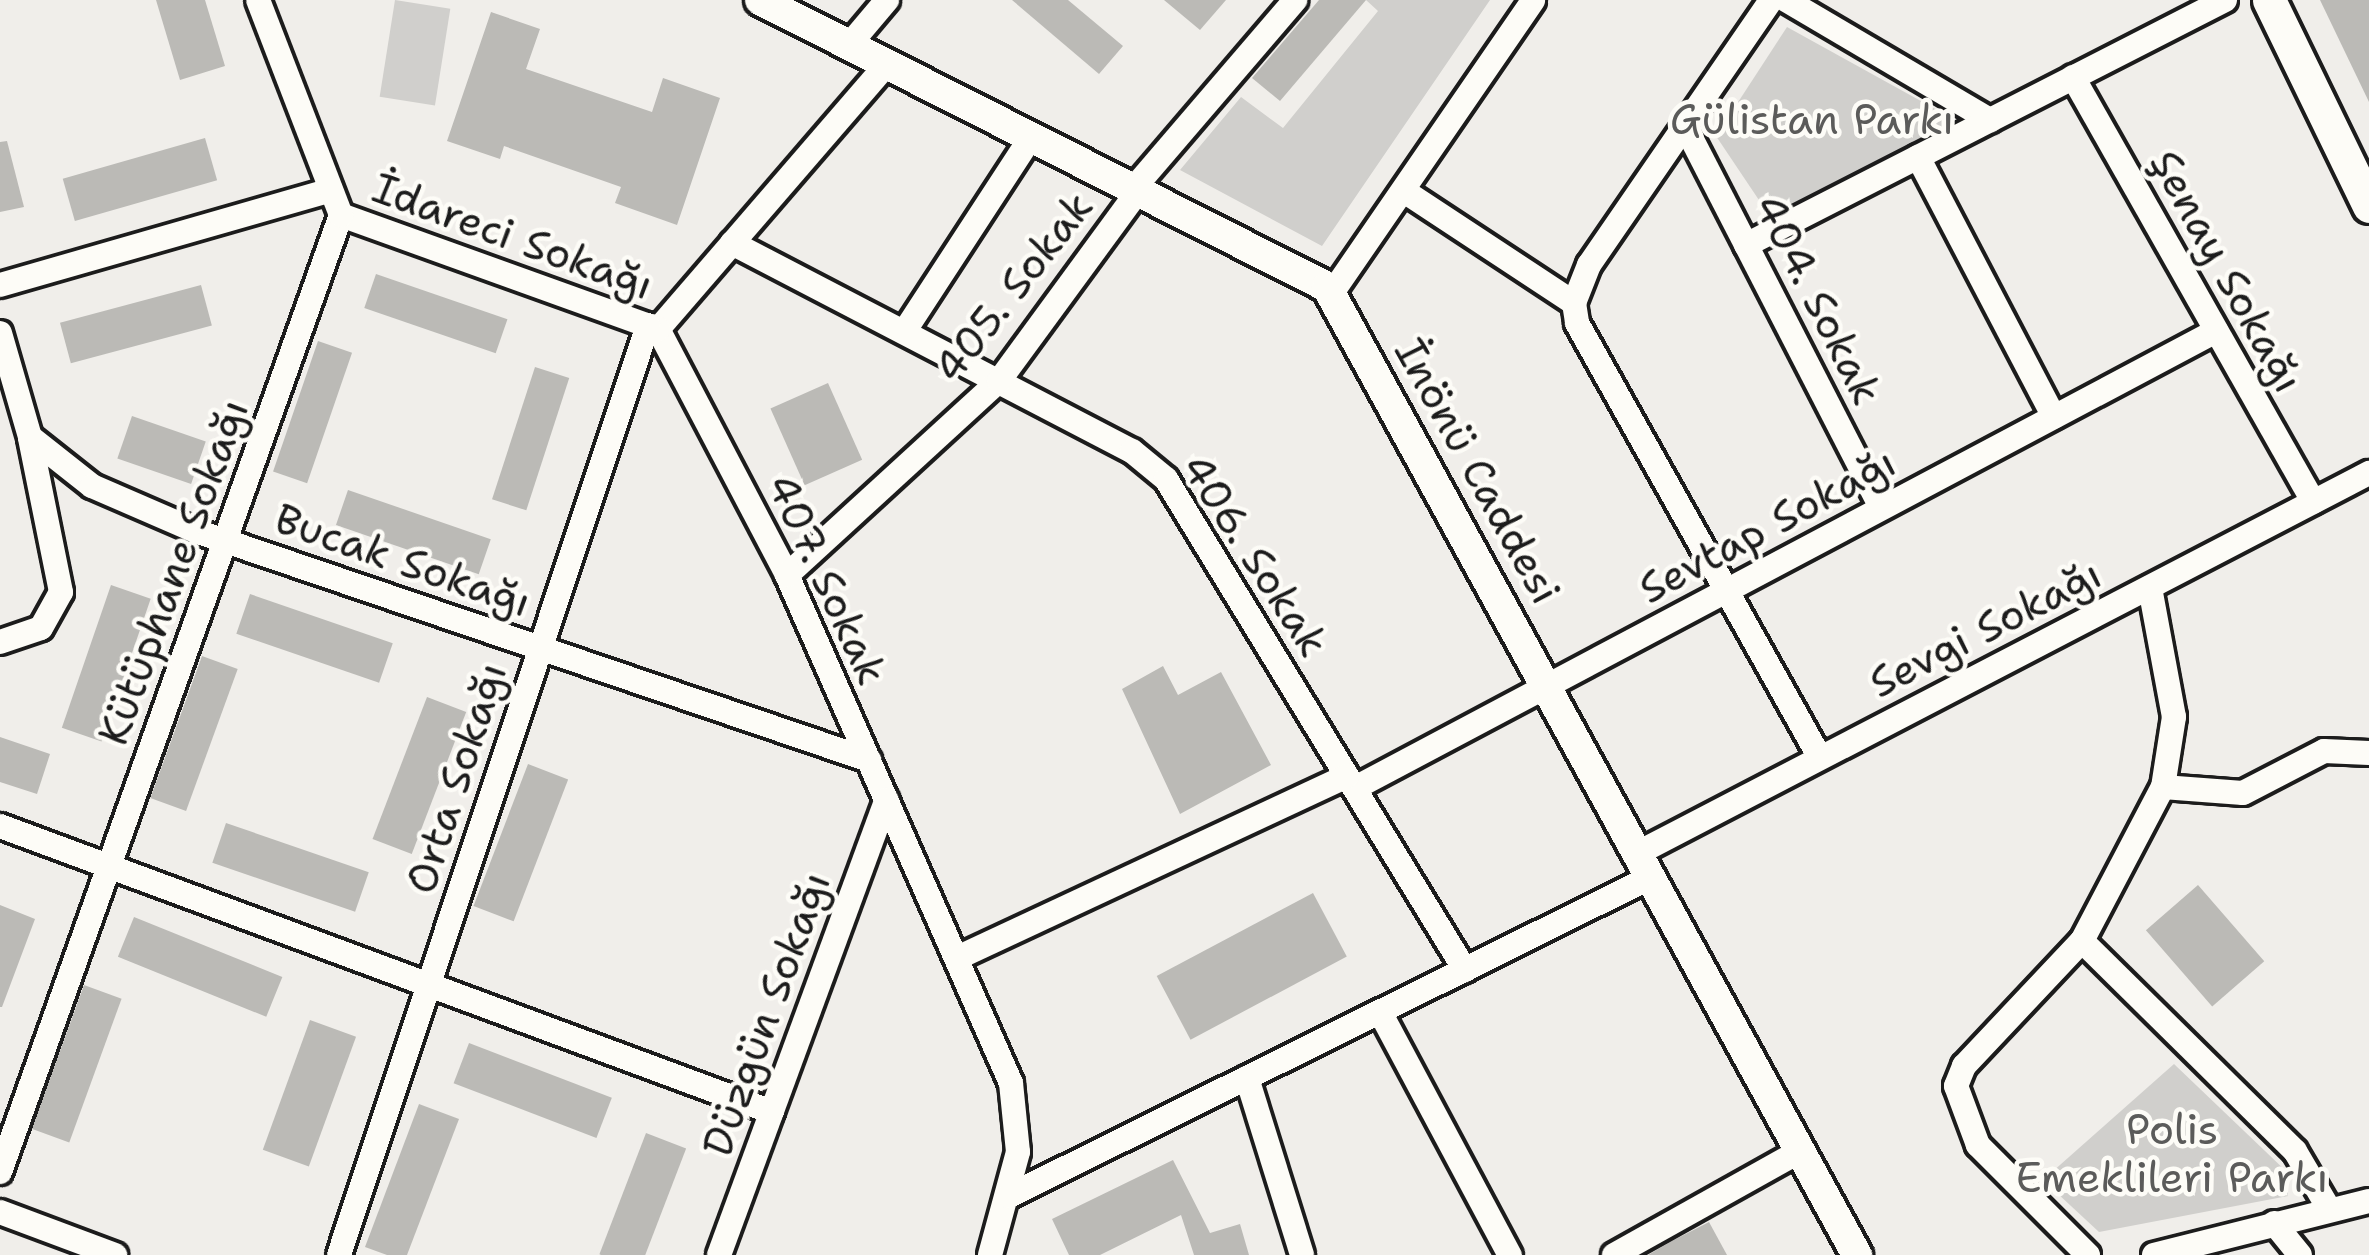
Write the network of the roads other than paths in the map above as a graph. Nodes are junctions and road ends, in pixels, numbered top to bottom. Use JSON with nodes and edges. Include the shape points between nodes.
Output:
{"nodes":[{"id":1,"x":258,"y":0,"type":"edge"},
{"id":2,"x":760,"y":0,"type":"edge"},
{"id":3,"x":887,"y":0,"type":"edge"},
{"id":4,"x":1295,"y":0,"type":"edge"},
{"id":5,"x":1534,"y":0,"type":"edge"},
{"id":6,"x":1771,"y":0,"type":"edge"},
{"id":7,"x":1786,"y":0,"type":"edge"},
{"id":8,"x":2172,"y":0,"type":"edge"},
{"id":9,"x":2224,"y":0,"type":"edge"},
{"id":10,"x":2269,"y":0,"type":"edge"},
{"id":11,"x":2293,"y":0,"type":"edge"},
{"id":12,"x":2195,"y":15,"type":"junction"},
{"id":13,"x":849,"y":45,"type":"junction"},
{"id":14,"x":887,"y":64,"type":"junction"},
{"id":15,"x":2073,"y":77,"type":"junction"},
{"id":16,"x":1990,"y":120,"type":"junction"},
{"id":17,"x":1685,"y":126,"type":"junction"},
{"id":18,"x":1031,"y":136,"type":"junction"},
{"id":19,"x":1918,"y":157,"type":"junction"},
{"id":20,"x":2369,"y":158,"type":"edge"},
{"id":21,"x":1136,"y":189,"type":"junction"},
{"id":22,"x":331,"y":190,"type":"junction"},
{"id":23,"x":1404,"y":190,"type":"junction"},
{"id":24,"x":2369,"y":206,"type":"edge"},
{"id":25,"x":341,"y":215,"type":"junction"},
{"id":26,"x":732,"y":243,"type":"junction"},
{"id":27,"x":1746,"y":244,"type":"junction"},
{"id":28,"x":0,"y":285,"type":"edge"},
{"id":29,"x":1332,"y":293,"type":"junction"},
{"id":30,"x":1574,"y":303,"type":"junction"},
{"id":31,"x":653,"y":327,"type":"junction"},
{"id":32,"x":2216,"y":331,"type":"junction"},
{"id":33,"x":904,"y":332,"type":"junction"},
{"id":34,"x":0,"y":333,"type":"edge"},
{"id":35,"x":999,"y":381,"type":"junction"},
{"id":36,"x":2054,"y":417,"type":"junction"},
{"id":37,"x":30,"y":437,"type":"junction"},
{"id":38,"x":2369,"y":473,"type":"edge"},
{"id":39,"x":2313,"y":502,"type":"junction"},
{"id":40,"x":1881,"y":508,"type":"junction"},
{"id":41,"x":225,"y":541,"type":"junction"},
{"id":42,"x":787,"y":575,"type":"junction"},
{"id":43,"x":2150,"y":587,"type":"junction"},
{"id":44,"x":1727,"y":590,"type":"junction"},
{"id":45,"x":0,"y":642,"type":"edge"},
{"id":46,"x":540,"y":648,"type":"junction"},
{"id":47,"x":1547,"y":686,"type":"junction"},
{"id":48,"x":2369,"y":754,"type":"edge"},
{"id":49,"x":1820,"y":758,"type":"junction"},
{"id":50,"x":869,"y":760,"type":"junction"},
{"id":51,"x":1351,"y":782,"type":"junction"},
{"id":52,"x":2163,"y":787,"type":"junction"},
{"id":53,"x":886,"y":800,"type":"junction"},
{"id":54,"x":0,"y":826,"type":"edge"},
{"id":55,"x":1644,"y":865,"type":"junction"},
{"id":56,"x":109,"y":866,"type":"junction"},
{"id":57,"x":2082,"y":941,"type":"junction"},
{"id":58,"x":957,"y":958,"type":"junction"},
{"id":59,"x":1465,"y":970,"type":"junction"},
{"id":60,"x":428,"y":985,"type":"junction"},
{"id":61,"x":1380,"y":1012,"type":"junction"},
{"id":62,"x":1247,"y":1078,"type":"junction"},
{"id":63,"x":772,"y":1112,"type":"junction"},
{"id":64,"x":1801,"y":1151,"type":"junction"},
{"id":65,"x":0,"y":1172,"type":"edge"},
{"id":66,"x":1009,"y":1196,"type":"junction"},
{"id":67,"x":2369,"y":1201,"type":"edge"},
{"id":68,"x":2329,"y":1209,"type":"junction"},
{"id":69,"x":0,"y":1212,"type":"edge"},
{"id":70,"x":2274,"y":1223,"type":"junction"},
{"id":71,"x":115,"y":1255,"type":"edge"},
{"id":72,"x":339,"y":1255,"type":"edge"},
{"id":73,"x":719,"y":1255,"type":"edge"},
{"id":74,"x":990,"y":1255,"type":"edge"},
{"id":75,"x":1302,"y":1255,"type":"edge"},
{"id":76,"x":1510,"y":1255,"type":"edge"},
{"id":77,"x":1613,"y":1255,"type":"edge"},
{"id":78,"x":1857,"y":1255,"type":"edge"},
{"id":79,"x":2088,"y":1255,"type":"edge"},
{"id":80,"x":2154,"y":1255,"type":"edge"},
{"id":81,"x":2300,"y":1255,"type":"edge"}],
"edges":[{"from":1,"to":22,"type":"street"},
{"from":2,"to":13,"type":"street"},
{"from":3,"to":13,"type":"street"},
{"from":4,"to":21,"type":"street","name":"405. Sokak"},
{"from":5,"to":23,"type":"street"},
{"from":6,"to":17,"type":"street"},
{"from":7,"to":16,"type":"street"},
{"from":8,"to":12,"type":"street"},
{"from":9,"to":12,"type":"street"},
{"from":10,"to":24,"type":"main road"},
{"from":11,"to":20,"type":"main road"},
{"from":12,"to":15,"type":"street"},
{"from":13,"to":14,"type":"street"},
{"from":14,"to":18,"type":"street"},
{"from":14,"to":26,"type":"street"},
{"from":15,"to":16,"type":"street"},
{"from":15,"to":32,"type":"street","name":"Şenay Sokağı"},
{"from":16,"to":19,"type":"street"},
{"from":17,"to":27,"type":"street","name":"404. Sokak"},
{"from":17,"to":30,"type":"street","via":[[1589,265]]},
{"from":18,"to":21,"type":"street"},
{"from":18,"to":33,"type":"street"},
{"from":19,"to":27,"type":"street"},
{"from":19,"to":36,"type":"street"},
{"from":21,"to":29,"type":"street"},
{"from":21,"to":35,"type":"street","name":"405. Sokak"},
{"from":22,"to":25,"type":"street"},
{"from":22,"to":28,"type":"street","name":"İdareci Sokağı"},
{"from":23,"to":29,"type":"street"},
{"from":23,"to":30,"type":"street"},
{"from":25,"to":31,"type":"street","name":"İdareci Sokağı"},
{"from":25,"to":41,"type":"street","name":"Kütüphane Sokağı"},
{"from":26,"to":31,"type":"street"},
{"from":26,"to":33,"type":"street","name":"406. Sokak"},
{"from":27,"to":40,"type":"street","name":"404. Sokak"},
{"from":29,"to":47,"type":"street","name":"İnönü Caddesi"},
{"from":30,"to":44,"type":"street","via":[[1577,323]]},
{"from":31,"to":42,"type":"street","name":"407. Sokak"},
{"from":31,"to":46,"type":"street","name":"Orta Sokağı"},
{"from":32,"to":36,"type":"street","name":"Sevtap Sokağı"},
{"from":32,"to":39,"type":"street","name":"Şenay Sokağı"},
{"from":33,"to":35,"type":"street","name":"406. Sokak"},
{"from":34,"to":37,"type":"street"},
{"from":35,"to":42,"type":"street","name":"405. Sokak"},
{"from":35,"to":51,"type":"street","name":"406. Sokak","via":[[1132,451],[1177,491]]},
{"from":36,"to":40,"type":"street","name":"Sevtap Sokağı"},
{"from":37,"to":41,"type":"street","name":"Bucak Sokağı","via":[[92,486]]},
{"from":37,"to":45,"type":"street","via":[[61,592],[41,628]]},
{"from":38,"to":39,"type":"street","name":"Sevgi Sokağı"},
{"from":39,"to":43,"type":"street","name":"Sevgi Sokağı"},
{"from":40,"to":44,"type":"street","name":"Sevtap Sokağı"},
{"from":41,"to":46,"type":"street","name":"Bucak Sokağı"},
{"from":41,"to":56,"type":"street","name":"Kütüphane Sokağı"},
{"from":42,"to":50,"type":"street","name":"407. Sokak"},
{"from":43,"to":49,"type":"street","name":"Sevgi Sokağı"},
{"from":43,"to":52,"type":"street","via":[[2174,717]]},
{"from":44,"to":47,"type":"street","name":"Sevtap Sokağı"},
{"from":44,"to":49,"type":"street"},
{"from":46,"to":50,"type":"street","name":"Bucak Sokağı"},
{"from":46,"to":60,"type":"street","name":"Orta Sokağı"},
{"from":47,"to":51,"type":"street","name":"Sevtap Sokağı"},
{"from":47,"to":55,"type":"street","name":"İnönü Caddesi"},
{"from":48,"to":52,"type":"street","via":[[2324,751],[2243,793]]},
{"from":49,"to":55,"type":"street","name":"Sevgi Sokağı"},
{"from":50,"to":53,"type":"street","name":"407. Sokak"},
{"from":51,"to":58,"type":"street","name":"Sevtap Sokağı"},
{"from":51,"to":59,"type":"street","name":"406. Sokak"},
{"from":52,"to":57,"type":"street"},
{"from":53,"to":58,"type":"street","name":"407. Sokak"},
{"from":53,"to":63,"type":"street","name":"Düzgün Sokağı"},
{"from":54,"to":56,"type":"street"},
{"from":55,"to":59,"type":"street","name":"Sevgi Sokağı"},
{"from":55,"to":64,"type":"street","name":"İnönü Caddesi"},
{"from":56,"to":60,"type":"street"},
{"from":56,"to":65,"type":"street","name":"Kütüphane Sokağı"},
{"from":57,"to":68,"type":"street","via":[[2295,1151]]},
{"from":57,"to":79,"type":"street","via":[[1964,1066],[1956,1085],[1974,1140]]},
{"from":58,"to":66,"type":"street","name":"407. Sokak","via":[[1018,1106]]},
{"from":59,"to":61,"type":"street","name":"Sevgi Sokağı"},
{"from":60,"to":63,"type":"street"},
{"from":60,"to":72,"type":"street","name":"Orta Sokağı"},
{"from":61,"to":62,"type":"street","name":"Sevgi Sokağı"},
{"from":61,"to":76,"type":"street"},
{"from":62,"to":66,"type":"street","name":"Sevgi Sokağı"},
{"from":62,"to":75,"type":"street"},
{"from":63,"to":73,"type":"street","name":"Düzgün Sokağı"},
{"from":64,"to":77,"type":"street"},
{"from":64,"to":78,"type":"street","name":"İnönü Caddesi"},
{"from":66,"to":74,"type":"street","name":"407. Sokak"},
{"from":67,"to":68,"type":"street"},
{"from":68,"to":70,"type":"street"},
{"from":69,"to":71,"type":"street"},
{"from":70,"to":80,"type":"street"},
{"from":70,"to":81,"type":"street"}]}
